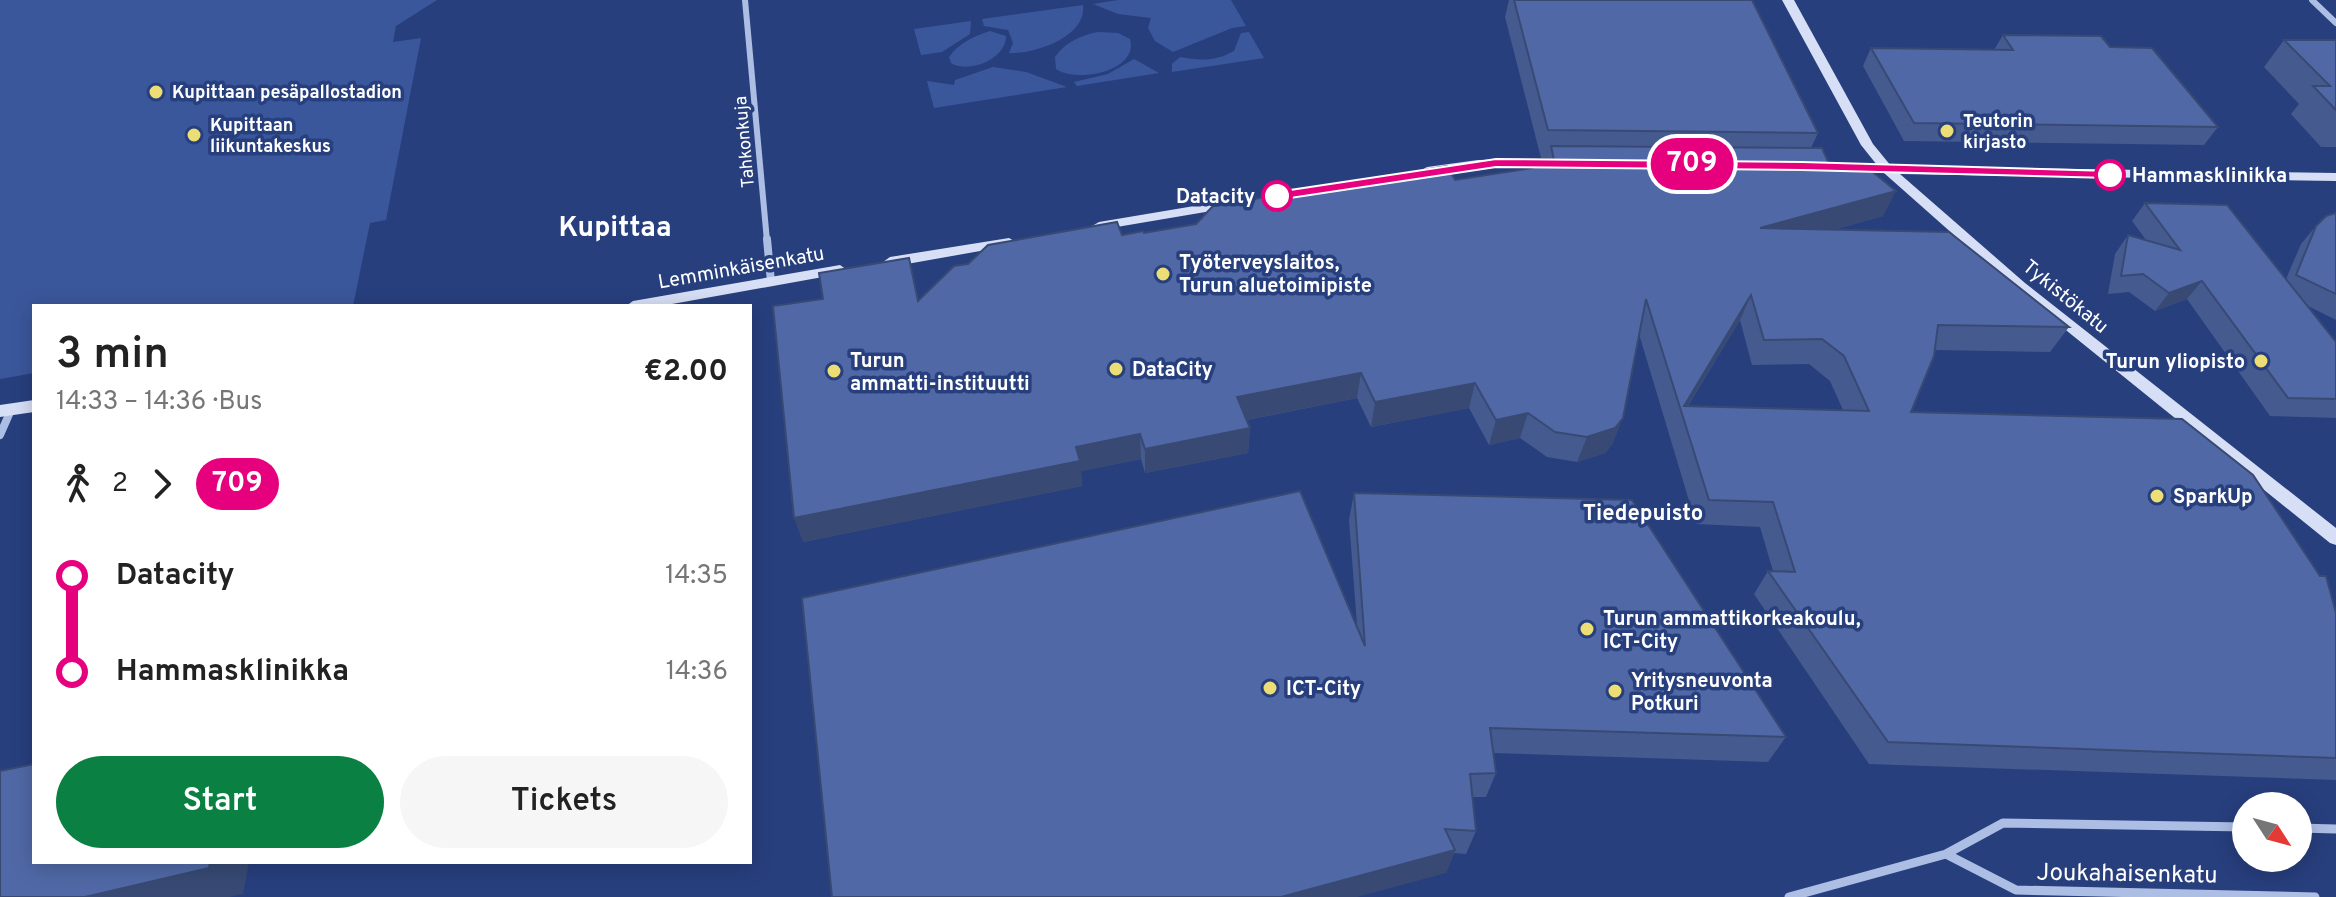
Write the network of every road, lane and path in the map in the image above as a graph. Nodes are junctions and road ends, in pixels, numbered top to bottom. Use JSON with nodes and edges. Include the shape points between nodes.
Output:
{"nodes":[{"id":1,"x":745,"y":0,"type":"edge"},
{"id":2,"x":1788,"y":0,"type":"edge"},
{"id":3,"x":2312,"y":0,"type":"edge"},
{"id":4,"x":2336,"y":23,"type":"edge"},
{"id":5,"x":1556,"y":163,"type":"edge"},
{"id":6,"x":1835,"y":167,"type":"edge"},
{"id":7,"x":1887,"y":169,"type":"junction"},
{"id":8,"x":1419,"y":173,"type":"edge"},
{"id":9,"x":2336,"y":177,"type":"edge"},
{"id":10,"x":1239,"y":203,"type":"edge"},
{"id":11,"x":1086,"y":229,"type":"edge"},
{"id":12,"x":1025,"y":239,"type":"edge"},
{"id":13,"x":771,"y":282,"type":"junction"},
{"id":14,"x":644,"y":304,"type":"edge"},
{"id":15,"x":32,"y":406,"type":"edge"},
{"id":16,"x":5,"y":410,"type":"edge"},
{"id":17,"x":0,"y":435,"type":"edge"},
{"id":18,"x":2336,"y":538,"type":"edge"},
{"id":19,"x":2232,"y":827,"type":"edge"},
{"id":20,"x":2312,"y":828,"type":"edge"},
{"id":21,"x":2336,"y":829,"type":"edge"},
{"id":22,"x":1946,"y":854,"type":"junction"},
{"id":23,"x":1789,"y":897,"type":"edge"},
{"id":24,"x":2315,"y":897,"type":"edge"}],
"edges":[{"from":1,"to":13,"type":"street","name":"Tahkonkuja"},
{"from":2,"to":7,"type":"street","name":"Tykistökatu","via":[[1867,145]]},
{"from":3,"to":4,"type":"street"},
{"from":5,"to":8,"type":"street","via":[[1478,164]]},
{"from":6,"to":7,"type":"street"},
{"from":7,"to":9,"type":"street"},
{"from":7,"to":18,"type":"street","name":"Tykistökatu","via":[[2020,286]]},
{"from":10,"to":11,"type":"street"},
{"from":12,"to":13,"type":"street","name":"Lemminkäisenkatu"},
{"from":13,"to":14,"type":"street","name":"Lemminkäisenkatu"},
{"from":15,"to":16,"type":"street"},
{"from":16,"to":17,"type":"street"},
{"from":19,"to":22,"type":"street","via":[[2003,823]]},
{"from":20,"to":21,"type":"street"},
{"from":22,"to":23,"type":"street"},
{"from":22,"to":24,"type":"street","name":"Joukahaisenkatu","via":[[2016,890]]}]}
